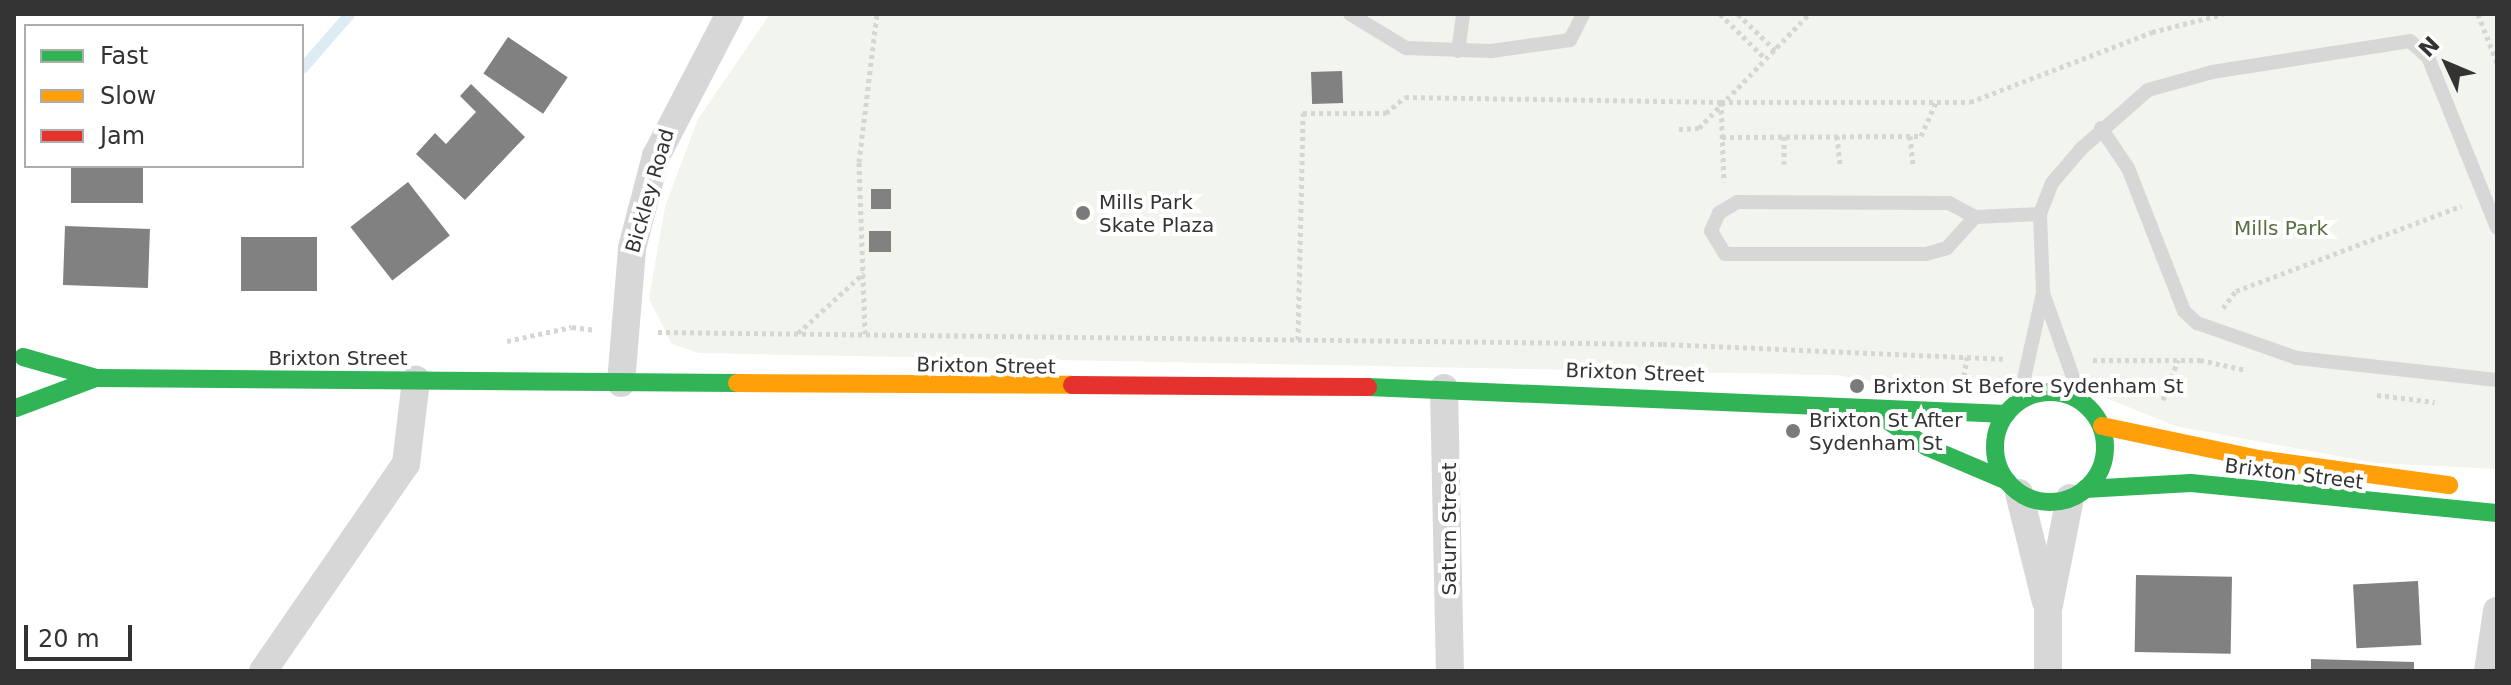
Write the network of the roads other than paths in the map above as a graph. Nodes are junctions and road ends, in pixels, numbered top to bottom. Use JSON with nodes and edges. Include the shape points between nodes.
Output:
{"nodes":[{"id":1,"x":730,"y":14,"type":"edge"},
{"id":2,"x":1350,"y":14,"type":"edge"},
{"id":3,"x":1463,"y":14,"type":"edge"},
{"id":4,"x":1583,"y":14,"type":"edge"},
{"id":5,"x":1458,"y":51,"type":"junction"},
{"id":6,"x":2101,"y":128,"type":"junction"},
{"id":7,"x":2040,"y":214,"type":"junction"},
{"id":8,"x":1975,"y":217,"type":"junction"},
{"id":9,"x":2497,"y":228,"type":"edge"},
{"id":10,"x":2043,"y":293,"type":"junction"},
{"id":11,"x":19,"y":350,"type":"edge"},
{"id":12,"x":96,"y":378,"type":"junction"},
{"id":13,"x":416,"y":380,"type":"junction"},
{"id":14,"x":2497,"y":380,"type":"edge"},
{"id":15,"x":621,"y":383,"type":"junction"},
{"id":16,"x":1444,"y":388,"type":"junction"},
{"id":17,"x":2081,"y":400,"type":"junction"},
{"id":18,"x":15,"y":408,"type":"edge"},
{"id":19,"x":2012,"y":408,"type":"junction"},
{"id":20,"x":1876,"y":413,"type":"junction"},
{"id":21,"x":2102,"y":426,"type":"junction"},
{"id":22,"x":2465,"y":485,"type":"dead end"},
{"id":23,"x":2013,"y":487,"type":"junction"},
{"id":24,"x":2078,"y":494,"type":"junction"},
{"id":25,"x":2497,"y":513,"type":"edge"},
{"id":26,"x":2048,"y":610,"type":"junction"},
{"id":27,"x":2497,"y":611,"type":"edge"},
{"id":28,"x":263,"y":671,"type":"edge"},
{"id":29,"x":1450,"y":671,"type":"edge"},
{"id":30,"x":2048,"y":671,"type":"edge"},
{"id":31,"x":2488,"y":671,"type":"edge"}],
"edges":[{"from":1,"to":15,"type":"street","name":"Bickley Road","via":[[656,156],[632,248]]},
{"from":2,"to":5,"type":"lane","via":[[1406,48]]},
{"from":3,"to":5,"type":"lane"},
{"from":4,"to":5,"type":"lane","via":[[1581,28],[1558,45]]},
{"from":6,"to":7,"type":"lane","via":[[2052,183]]},
{"from":6,"to":9,"type":"lane","via":[[2148,90],[2212,72],[2410,41],[2428,57]]},
{"from":6,"to":14,"type":"lane","via":[[2128,168],[2184,311],[2213,330],[2297,358]]},
{"from":7,"to":8,"type":"lane"},
{"from":7,"to":10,"type":"lane"},
{"from":8,"to":8,"type":"lane","via":[[1947,248],[1926,254],[1725,254],[1711,231],[1719,213],[1737,202],[1949,203]]},
{"from":10,"to":17,"type":"lane"},
{"from":10,"to":19,"type":"lane"},
{"from":11,"to":12,"type":"main road","name":"Brixton Street"},
{"from":11,"to":18,"type":"main road","via":[[25,383]]},
{"from":12,"to":13,"type":"main road","name":"Brixton Street"},
{"from":12,"to":18,"type":"main road","name":"Brixton Street"},
{"from":13,"to":15,"type":"main road","name":"Brixton Street"},
{"from":13,"to":28,"type":"street","via":[[406,464]]},
{"from":15,"to":16,"type":"main road","name":"Brixton Street"},
{"from":16,"to":20,"type":"main road","name":"Brixton Street","via":[[1681,396]]},
{"from":16,"to":29,"type":"street","name":"Saturn Street"},
{"from":17,"to":19,"type":"main road","name":"Brixton Street","via":[[2050,391]]},
{"from":17,"to":21,"type":"main road"},
{"from":19,"to":20,"type":"main road","name":"Brixton Street"},
{"from":19,"to":23,"type":"main road","via":[[1995,448]]},
{"from":20,"to":23,"type":"main road","name":"Brixton Street","via":[[1927,447]]},
{"from":21,"to":22,"type":"main road","name":"Brixton Street","via":[[2258,459]]},
{"from":21,"to":24,"type":"main road","via":[[2104,460]]},
{"from":23,"to":24,"type":"main road","name":"Brixton Street","via":[[2035,500]]},
{"from":23,"to":26,"type":"street"},
{"from":24,"to":25,"type":"main road","name":"Brixton Street","via":[[2191,483]]},
{"from":24,"to":26,"type":"street"},
{"from":26,"to":30,"type":"street"},
{"from":27,"to":31,"type":"street"}]}
